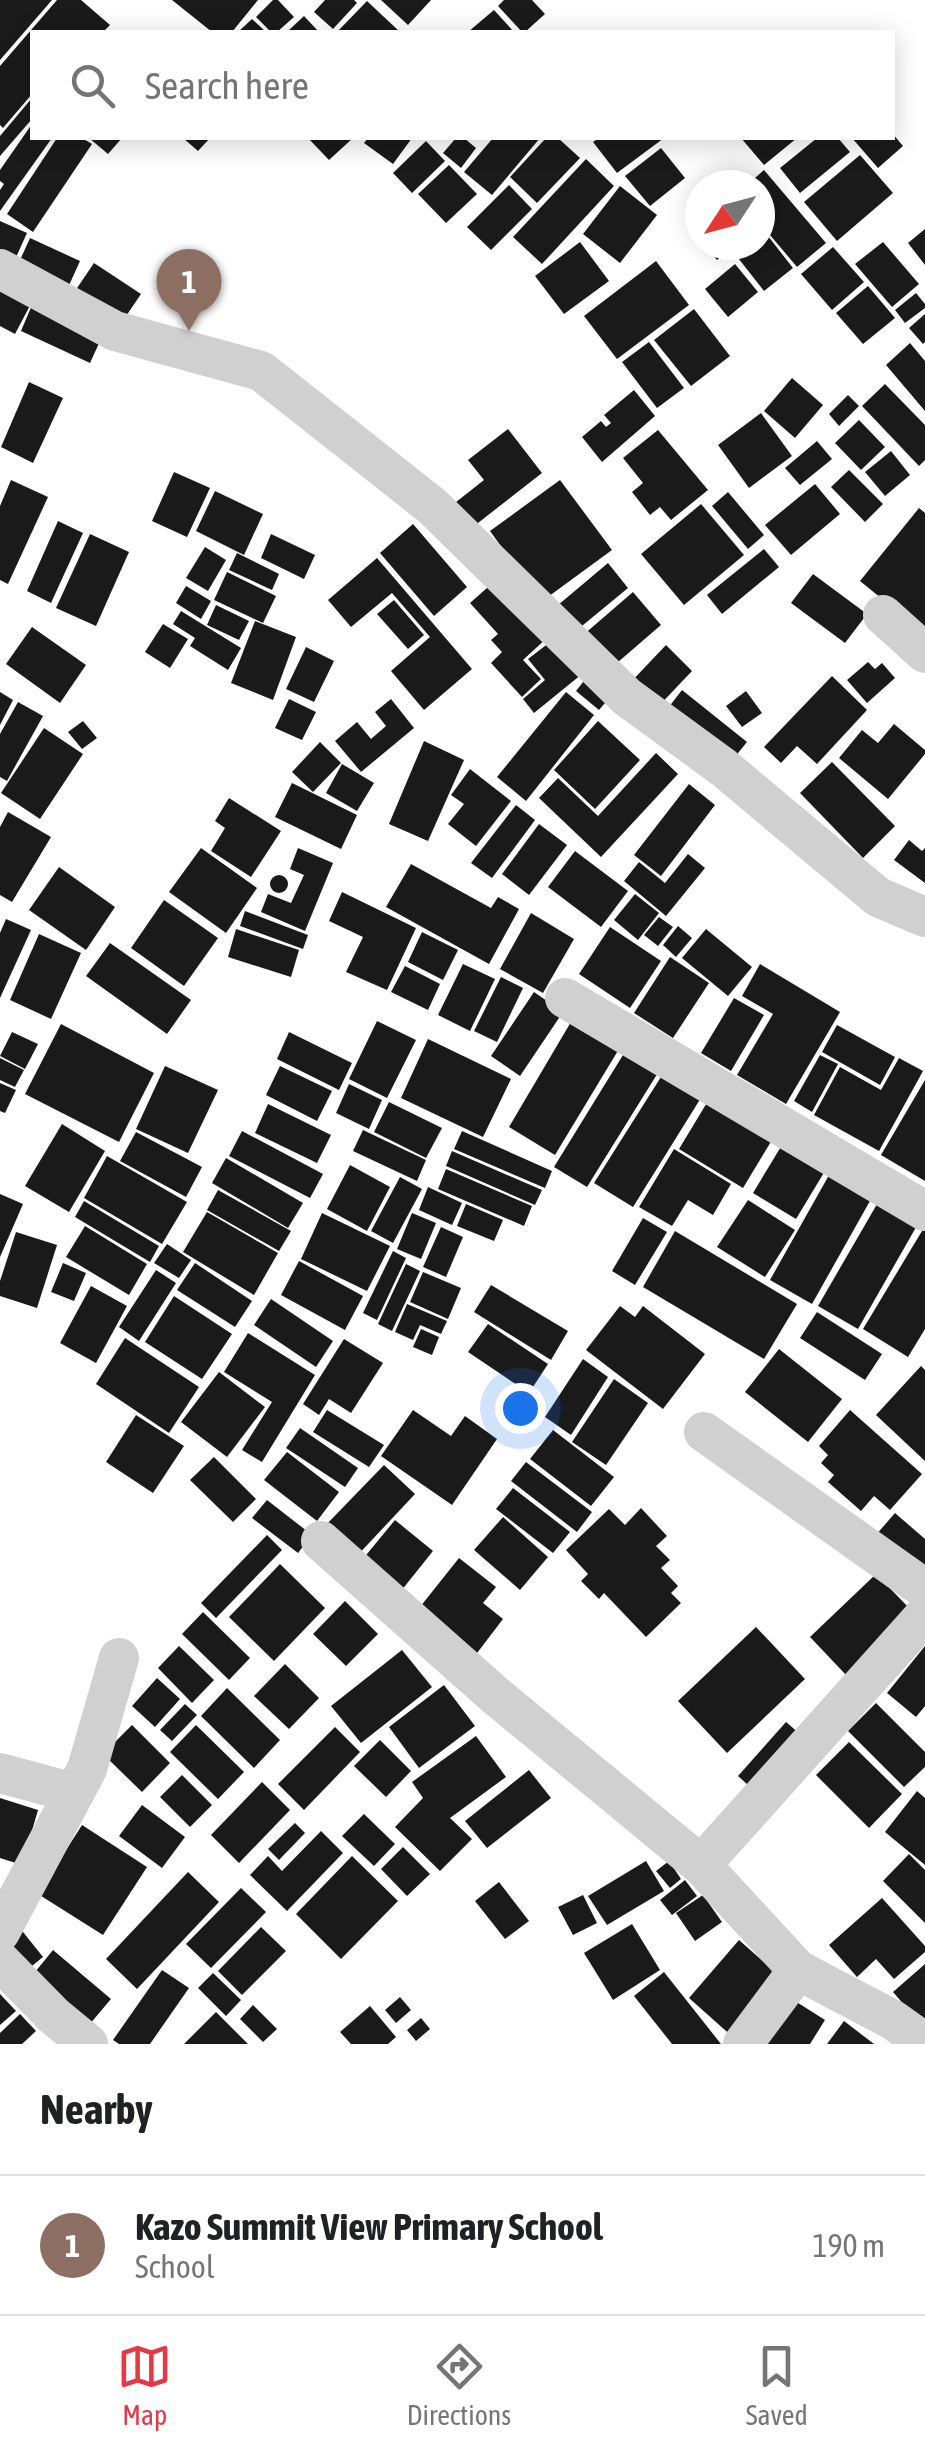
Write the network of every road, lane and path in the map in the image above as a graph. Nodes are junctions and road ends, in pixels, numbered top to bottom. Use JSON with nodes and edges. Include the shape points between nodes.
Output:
{"nodes":[{"id":1,"x":0,"y":270,"type":"edge"},
{"id":2,"x":884,"y":615,"type":"dead end"},
{"id":3,"x":925,"y":653,"type":"edge"},
{"id":4,"x":925,"y":917,"type":"edge"},
{"id":5,"x":565,"y":998,"type":"dead end"},
{"id":6,"x":925,"y":1211,"type":"edge"},
{"id":7,"x":704,"y":1432,"type":"dead end"},
{"id":8,"x":321,"y":1541,"type":"dead end"},
{"id":9,"x":925,"y":1589,"type":"edge"},
{"id":10,"x":925,"y":1615,"type":"edge"},
{"id":11,"x":119,"y":1658,"type":"dead end"},
{"id":12,"x":0,"y":1773,"type":"edge"},
{"id":13,"x":74,"y":1792,"type":"junction"},
{"id":14,"x":700,"y":1865,"type":"junction"},
{"id":15,"x":0,"y":1932,"type":"edge"},
{"id":16,"x":0,"y":1961,"type":"edge"},
{"id":17,"x":798,"y":1970,"type":"junction"},
{"id":18,"x":88,"y":2044,"type":"edge"},
{"id":19,"x":743,"y":2044,"type":"edge"},
{"id":20,"x":925,"y":2044,"type":"edge"}],
"edges":[{"from":1,"to":4,"type":"street","via":[[115,331],[262,371],[432,506],[627,697],[878,897]]},
{"from":2,"to":3,"type":"street"},
{"from":5,"to":6,"type":"street"},
{"from":7,"to":9,"type":"street"},
{"from":8,"to":14,"type":"street"},
{"from":10,"to":14,"type":"street"},
{"from":11,"to":13,"type":"street","via":[[87,1769]]},
{"from":12,"to":13,"type":"street"},
{"from":13,"to":15,"type":"street"},
{"from":14,"to":17,"type":"street"},
{"from":16,"to":18,"type":"street"},
{"from":17,"to":19,"type":"street"},
{"from":17,"to":20,"type":"street"}]}
